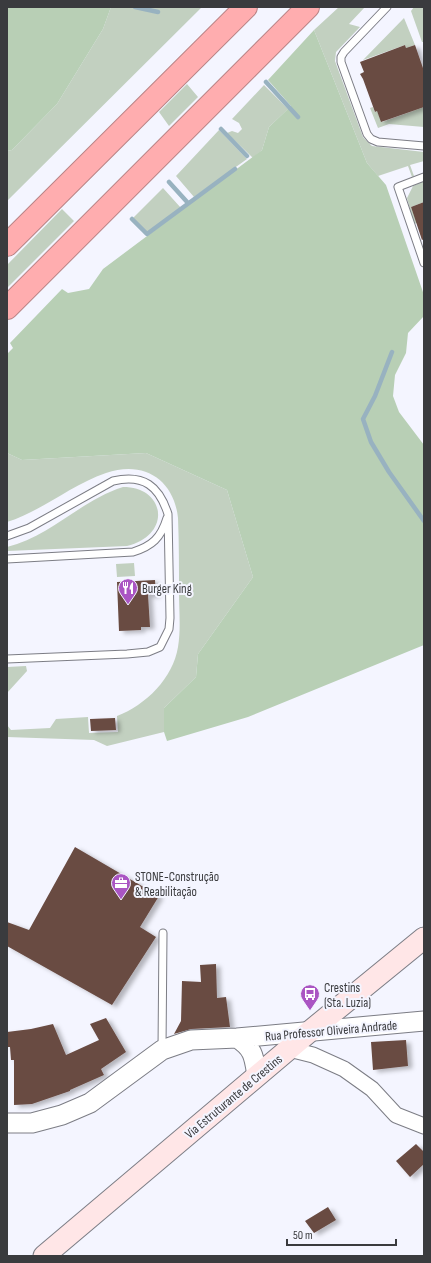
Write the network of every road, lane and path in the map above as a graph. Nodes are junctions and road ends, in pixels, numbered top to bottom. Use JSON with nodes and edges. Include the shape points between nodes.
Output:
{"nodes":[{"id":1,"x":246,"y":7,"type":"edge"},
{"id":2,"x":308,"y":7,"type":"edge"},
{"id":3,"x":387,"y":7,"type":"edge"},
{"id":4,"x":424,"y":146,"type":"edge"},
{"id":5,"x":424,"y":178,"type":"edge"},
{"id":6,"x":7,"y":245,"type":"edge"},
{"id":7,"x":424,"y":263,"type":"edge"},
{"id":8,"x":7,"y":308,"type":"edge"},
{"id":9,"x":168,"y":514,"type":"junction"},
{"id":10,"x":7,"y":536,"type":"edge"},
{"id":11,"x":7,"y":559,"type":"edge"},
{"id":12,"x":7,"y":659,"type":"edge"},
{"id":13,"x":162,"y":933,"type":"dead end"},
{"id":14,"x":424,"y":938,"type":"edge"},
{"id":15,"x":424,"y":1021,"type":"edge"},
{"id":16,"x":309,"y":1032,"type":"junction"},
{"id":17,"x":237,"y":1038,"type":"junction"},
{"id":18,"x":289,"y":1049,"type":"junction"},
{"id":19,"x":162,"y":1050,"type":"junction"},
{"id":20,"x":257,"y":1076,"type":"junction"},
{"id":21,"x":7,"y":1123,"type":"edge"},
{"id":22,"x":424,"y":1126,"type":"edge"},
{"id":23,"x":44,"y":1256,"type":"edge"}],
"edges":[{"from":1,"to":6,"type":"highway"},
{"from":2,"to":8,"type":"highway"},
{"from":3,"to":4,"type":"lane","via":[[344,52],[341,62],[371,139],[378,142]]},
{"from":5,"to":7,"type":"lane","via":[[398,187]]},
{"from":9,"to":10,"type":"lane","via":[[163,498],[153,486],[125,478],[113,481],[29,528]]},
{"from":9,"to":11,"type":"lane","via":[[159,536],[149,547],[133,552]]},
{"from":9,"to":12,"type":"lane","via":[[170,618],[169,629],[160,647],[154,651],[134,653]]},
{"from":13,"to":19,"type":"lane"},
{"from":14,"to":16,"type":"main road","name":"Via Estruturante de Crestins"},
{"from":15,"to":16,"type":"street","name":"Rua Professor Oliveira Andrade"},
{"from":16,"to":17,"type":"street","name":"Rua Professor Oliveira Andrade"},
{"from":16,"to":18,"type":"main road","name":"Via Estruturante de Crestins"},
{"from":17,"to":18,"type":"street","name":"Rua Professor Oliveira Andrade"},
{"from":17,"to":19,"type":"street","name":"Rua Professor Oliveira Andrade","via":[[191,1040]]},
{"from":17,"to":20,"type":"street","via":[[251,1049]]},
{"from":18,"to":20,"type":"main road","name":"Via Estruturante de Crestins"},
{"from":18,"to":22,"type":"street","via":[[313,1055],[344,1069],[372,1089],[396,1115]]},
{"from":19,"to":21,"type":"street","name":"Rua Professor Oliveira Andrade","via":[[90,1103],[62,1115],[32,1123]]},
{"from":20,"to":23,"type":"main road","name":"Via Estruturante de Crestins"}]}
